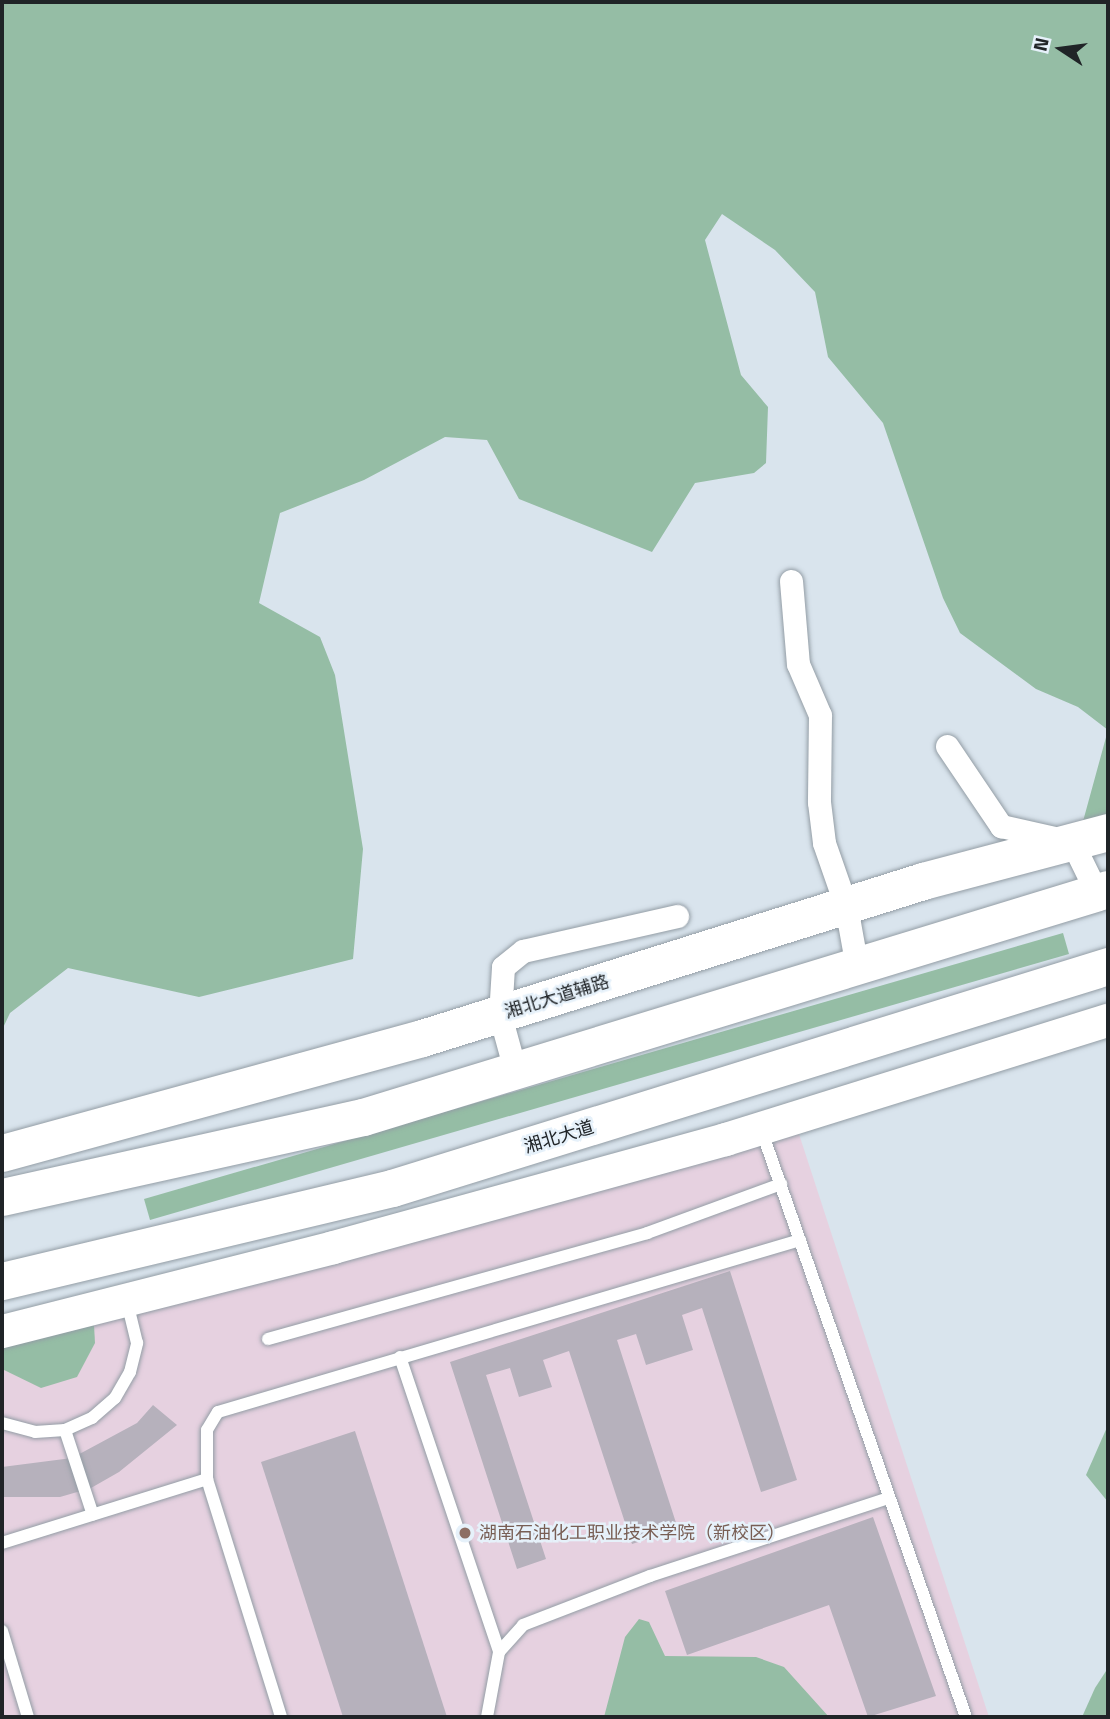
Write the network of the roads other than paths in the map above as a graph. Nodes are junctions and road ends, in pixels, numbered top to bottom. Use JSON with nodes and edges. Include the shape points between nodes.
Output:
{"nodes":[{"id":1,"x":791,"y":581,"type":"dead end"},
{"id":2,"x":947,"y":746,"type":"dead end"},
{"id":3,"x":1108,"y":832,"type":"edge"},
{"id":4,"x":1072,"y":842,"type":"junction"},
{"id":5,"x":1102,"y":890,"type":"edge"},
{"id":6,"x":846,"y":906,"type":"junction"},
{"id":7,"x":677,"y":916,"type":"dead end"},
{"id":8,"x":1108,"y":966,"type":"edge"},
{"id":9,"x":857,"y":967,"type":"junction"},
{"id":10,"x":500,"y":1015,"type":"junction"},
{"id":11,"x":1108,"y":1020,"type":"edge"},
{"id":12,"x":516,"y":1070,"type":"junction"},
{"id":13,"x":761,"y":1128,"type":"junction"},
{"id":14,"x":2,"y":1153,"type":"edge"},
{"id":15,"x":780,"y":1184,"type":"junction"},
{"id":16,"x":2,"y":1197,"type":"edge"},
{"id":17,"x":800,"y":1240,"type":"junction"},
{"id":18,"x":2,"y":1281,"type":"edge"},
{"id":19,"x":126,"y":1299,"type":"junction"},
{"id":20,"x":2,"y":1331,"type":"edge"},
{"id":21,"x":268,"y":1339,"type":"dead end"},
{"id":22,"x":400,"y":1357,"type":"junction"},
{"id":23,"x":2,"y":1423,"type":"edge"},
{"id":24,"x":65,"y":1430,"type":"junction"},
{"id":25,"x":207,"y":1479,"type":"junction"},
{"id":26,"x":889,"y":1498,"type":"junction"},
{"id":27,"x":93,"y":1515,"type":"junction"},
{"id":28,"x":2,"y":1544,"type":"edge"},
{"id":29,"x":2,"y":1632,"type":"edge"},
{"id":30,"x":499,"y":1652,"type":"junction"},
{"id":31,"x":28,"y":1717,"type":"edge"},
{"id":32,"x":281,"y":1717,"type":"edge"},
{"id":33,"x":487,"y":1717,"type":"edge"},
{"id":34,"x":966,"y":1717,"type":"edge"}],
"edges":[{"from":1,"to":6,"type":"street","via":[[798,664],[820,715],[819,802],[824,843]]},
{"from":2,"to":4,"type":"street","via":[[1001,826]]},
{"from":3,"to":4,"type":"main road","name":"湘北大道辅路"},
{"from":4,"to":5,"type":"street"},
{"from":4,"to":6,"type":"main road","name":"湘北大道辅路"},
{"from":5,"to":9,"type":"main road"},
{"from":6,"to":9,"type":"street"},
{"from":6,"to":10,"type":"main road","name":"湘北大道辅路"},
{"from":7,"to":10,"type":"street","via":[[523,951],[503,967]]},
{"from":8,"to":18,"type":"main road","name":"湘北大道","via":[[392,1188]]},
{"from":9,"to":12,"type":"main road"},
{"from":10,"to":12,"type":"street"},
{"from":10,"to":14,"type":"main road","name":"湘北大道辅路"},
{"from":11,"to":13,"type":"main road"},
{"from":12,"to":16,"type":"main road","via":[[363,1117]]},
{"from":13,"to":15,"type":"lane"},
{"from":13,"to":19,"type":"main road"},
{"from":15,"to":17,"type":"lane"},
{"from":15,"to":21,"type":"lane","via":[[647,1233]]},
{"from":17,"to":22,"type":"lane"},
{"from":17,"to":26,"type":"lane"},
{"from":19,"to":20,"type":"main road"},
{"from":19,"to":24,"type":"lane","via":[[137,1343],[130,1372],[115,1398]]},
{"from":22,"to":25,"type":"lane","via":[[218,1412],[207,1430]]},
{"from":22,"to":30,"type":"lane"},
{"from":23,"to":24,"type":"lane","via":[[35,1432]]},
{"from":24,"to":27,"type":"lane"},
{"from":25,"to":27,"type":"lane"},
{"from":25,"to":32,"type":"lane"},
{"from":26,"to":30,"type":"lane","via":[[650,1576],[523,1625]]},
{"from":26,"to":34,"type":"lane"},
{"from":27,"to":28,"type":"lane"},
{"from":29,"to":31,"type":"lane"},
{"from":30,"to":33,"type":"lane"}]}
